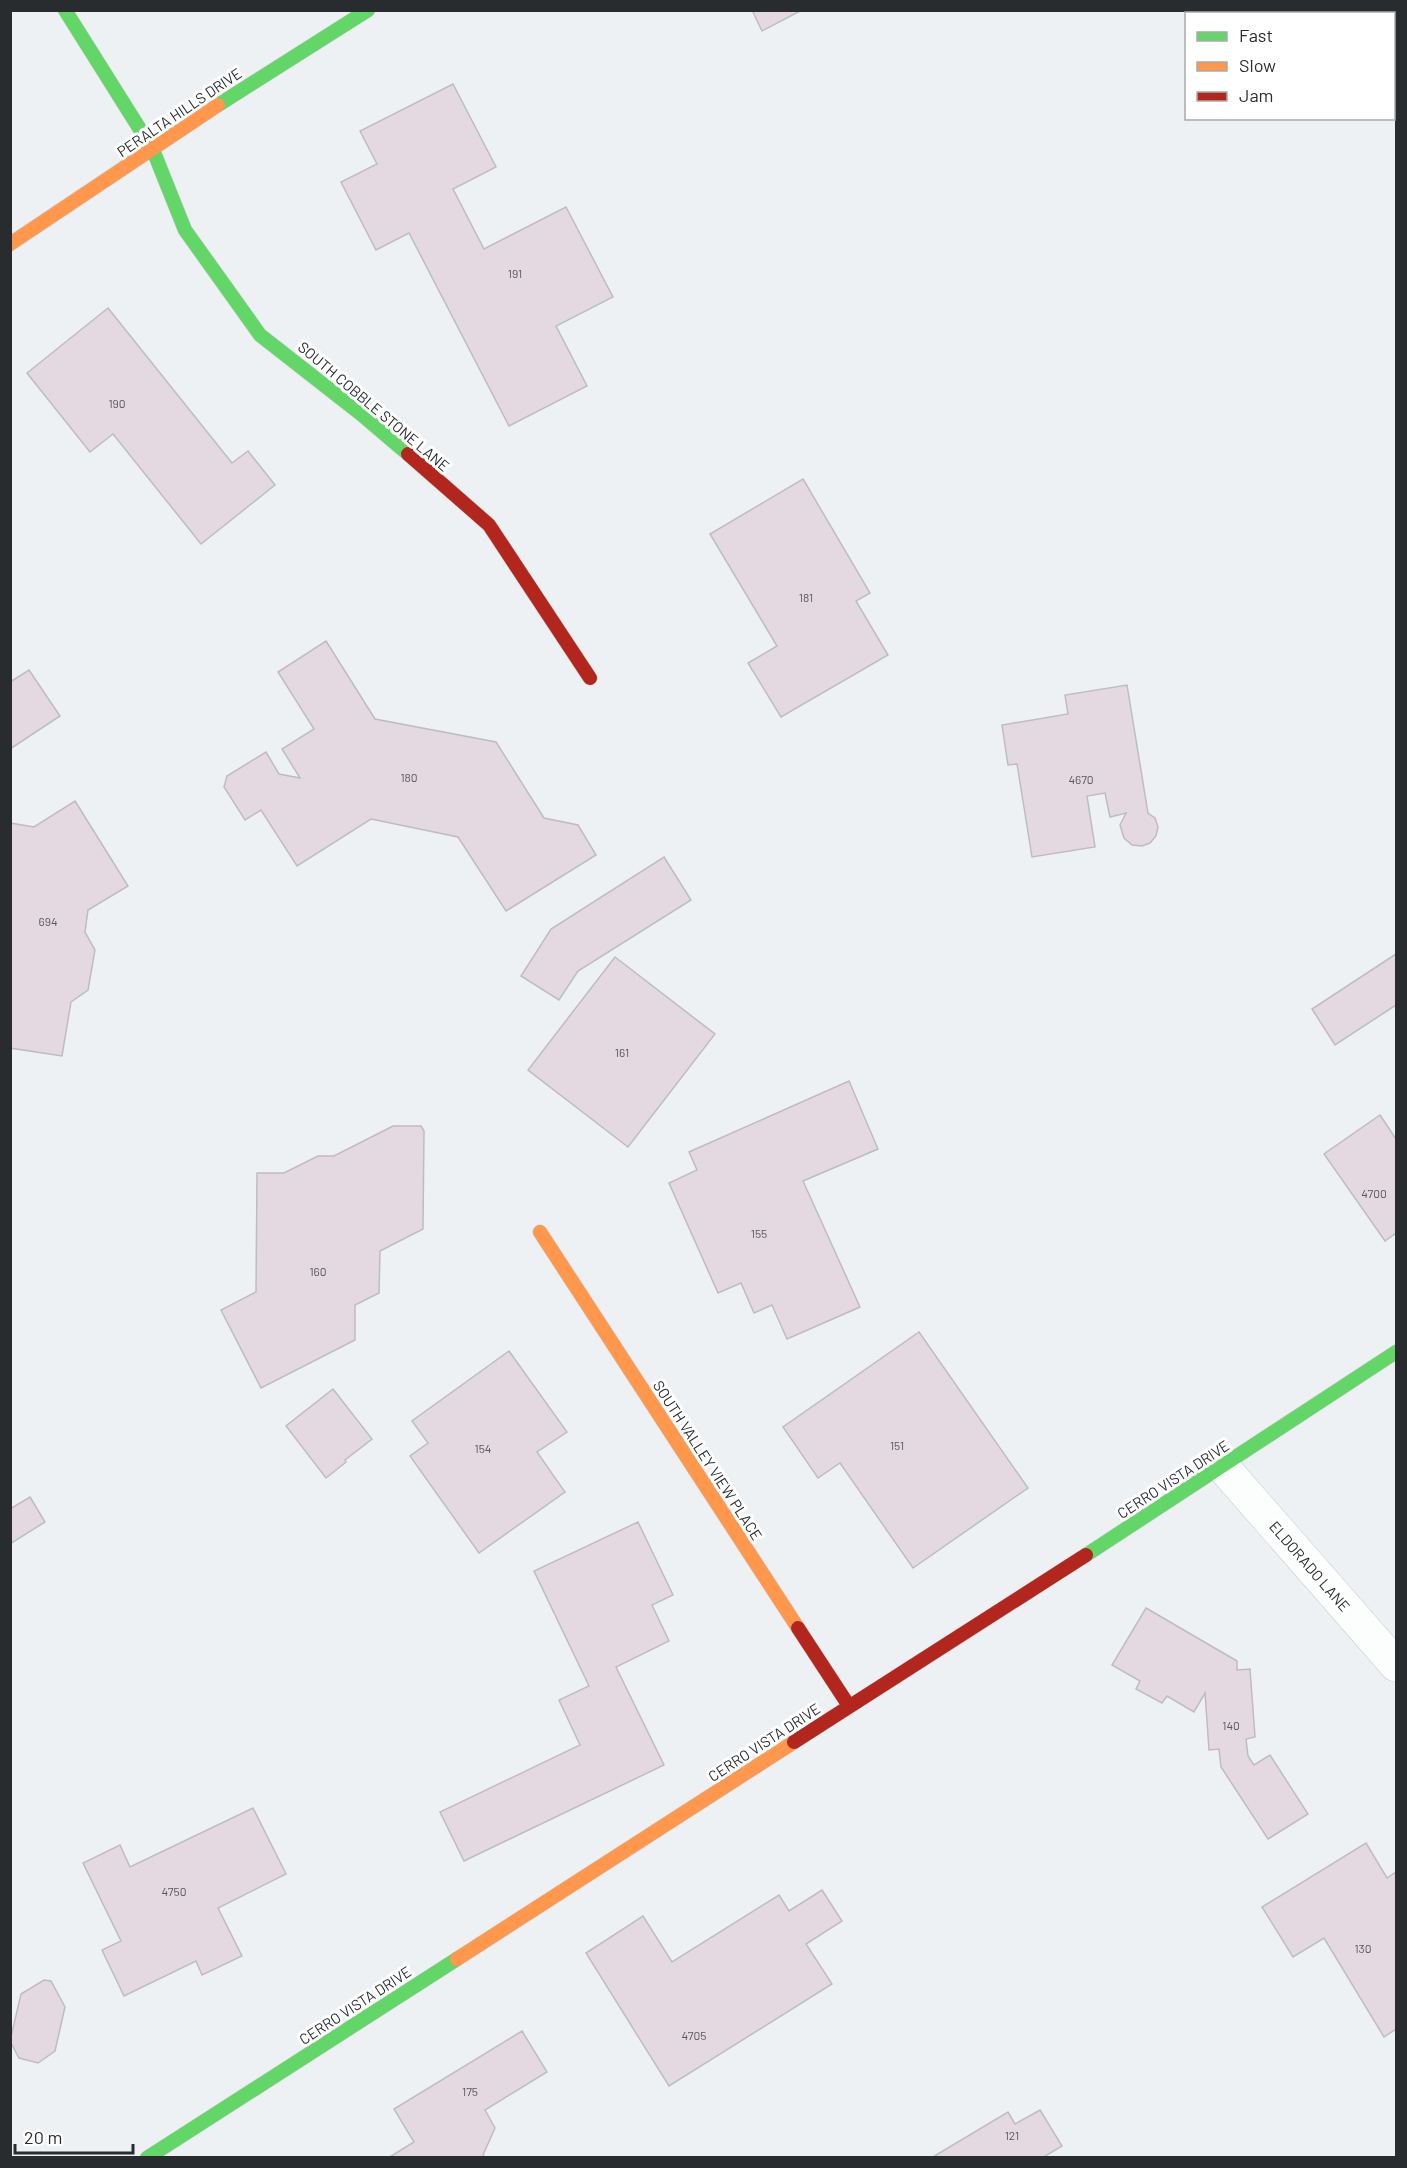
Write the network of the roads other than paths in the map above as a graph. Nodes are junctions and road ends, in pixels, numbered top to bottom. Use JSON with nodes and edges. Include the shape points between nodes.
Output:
{"nodes":[{"id":1,"x":65,"y":10,"type":"edge"},
{"id":2,"x":368,"y":10,"type":"edge"},
{"id":3,"x":153,"y":150,"type":"junction"},
{"id":4,"x":10,"y":244,"type":"edge"},
{"id":5,"x":590,"y":678,"type":"dead end"},
{"id":6,"x":540,"y":1232,"type":"dead end"},
{"id":7,"x":1396,"y":1352,"type":"edge"},
{"id":8,"x":1223,"y":1467,"type":"junction"},
{"id":9,"x":1396,"y":1665,"type":"edge"},
{"id":10,"x":849,"y":1706,"type":"junction"},
{"id":11,"x":147,"y":2157,"type":"edge"}],
"edges":[{"from":1,"to":3,"type":"street","name":"SOUTH COBBLE STONE LANE"},
{"from":2,"to":3,"type":"street","name":"PERALTA HILLS DRIVE","via":[[255,80]]},
{"from":3,"to":4,"type":"street","name":"PERALTA HILLS DRIVE"},
{"from":3,"to":5,"type":"street","name":"SOUTH COBBLE STONE LANE","via":[[185,230],[260,335],[361,414],[489,525]]},
{"from":6,"to":10,"type":"street","name":"SOUTH VALLEY VIEW PLACE"},
{"from":7,"to":8,"type":"street","name":"CERRO VISTA DRIVE"},
{"from":8,"to":9,"type":"street","name":"ELDORADO LANE"},
{"from":8,"to":10,"type":"street","name":"CERRO VISTA DRIVE"},
{"from":10,"to":11,"type":"street","name":"CERRO VISTA DRIVE"}]}
